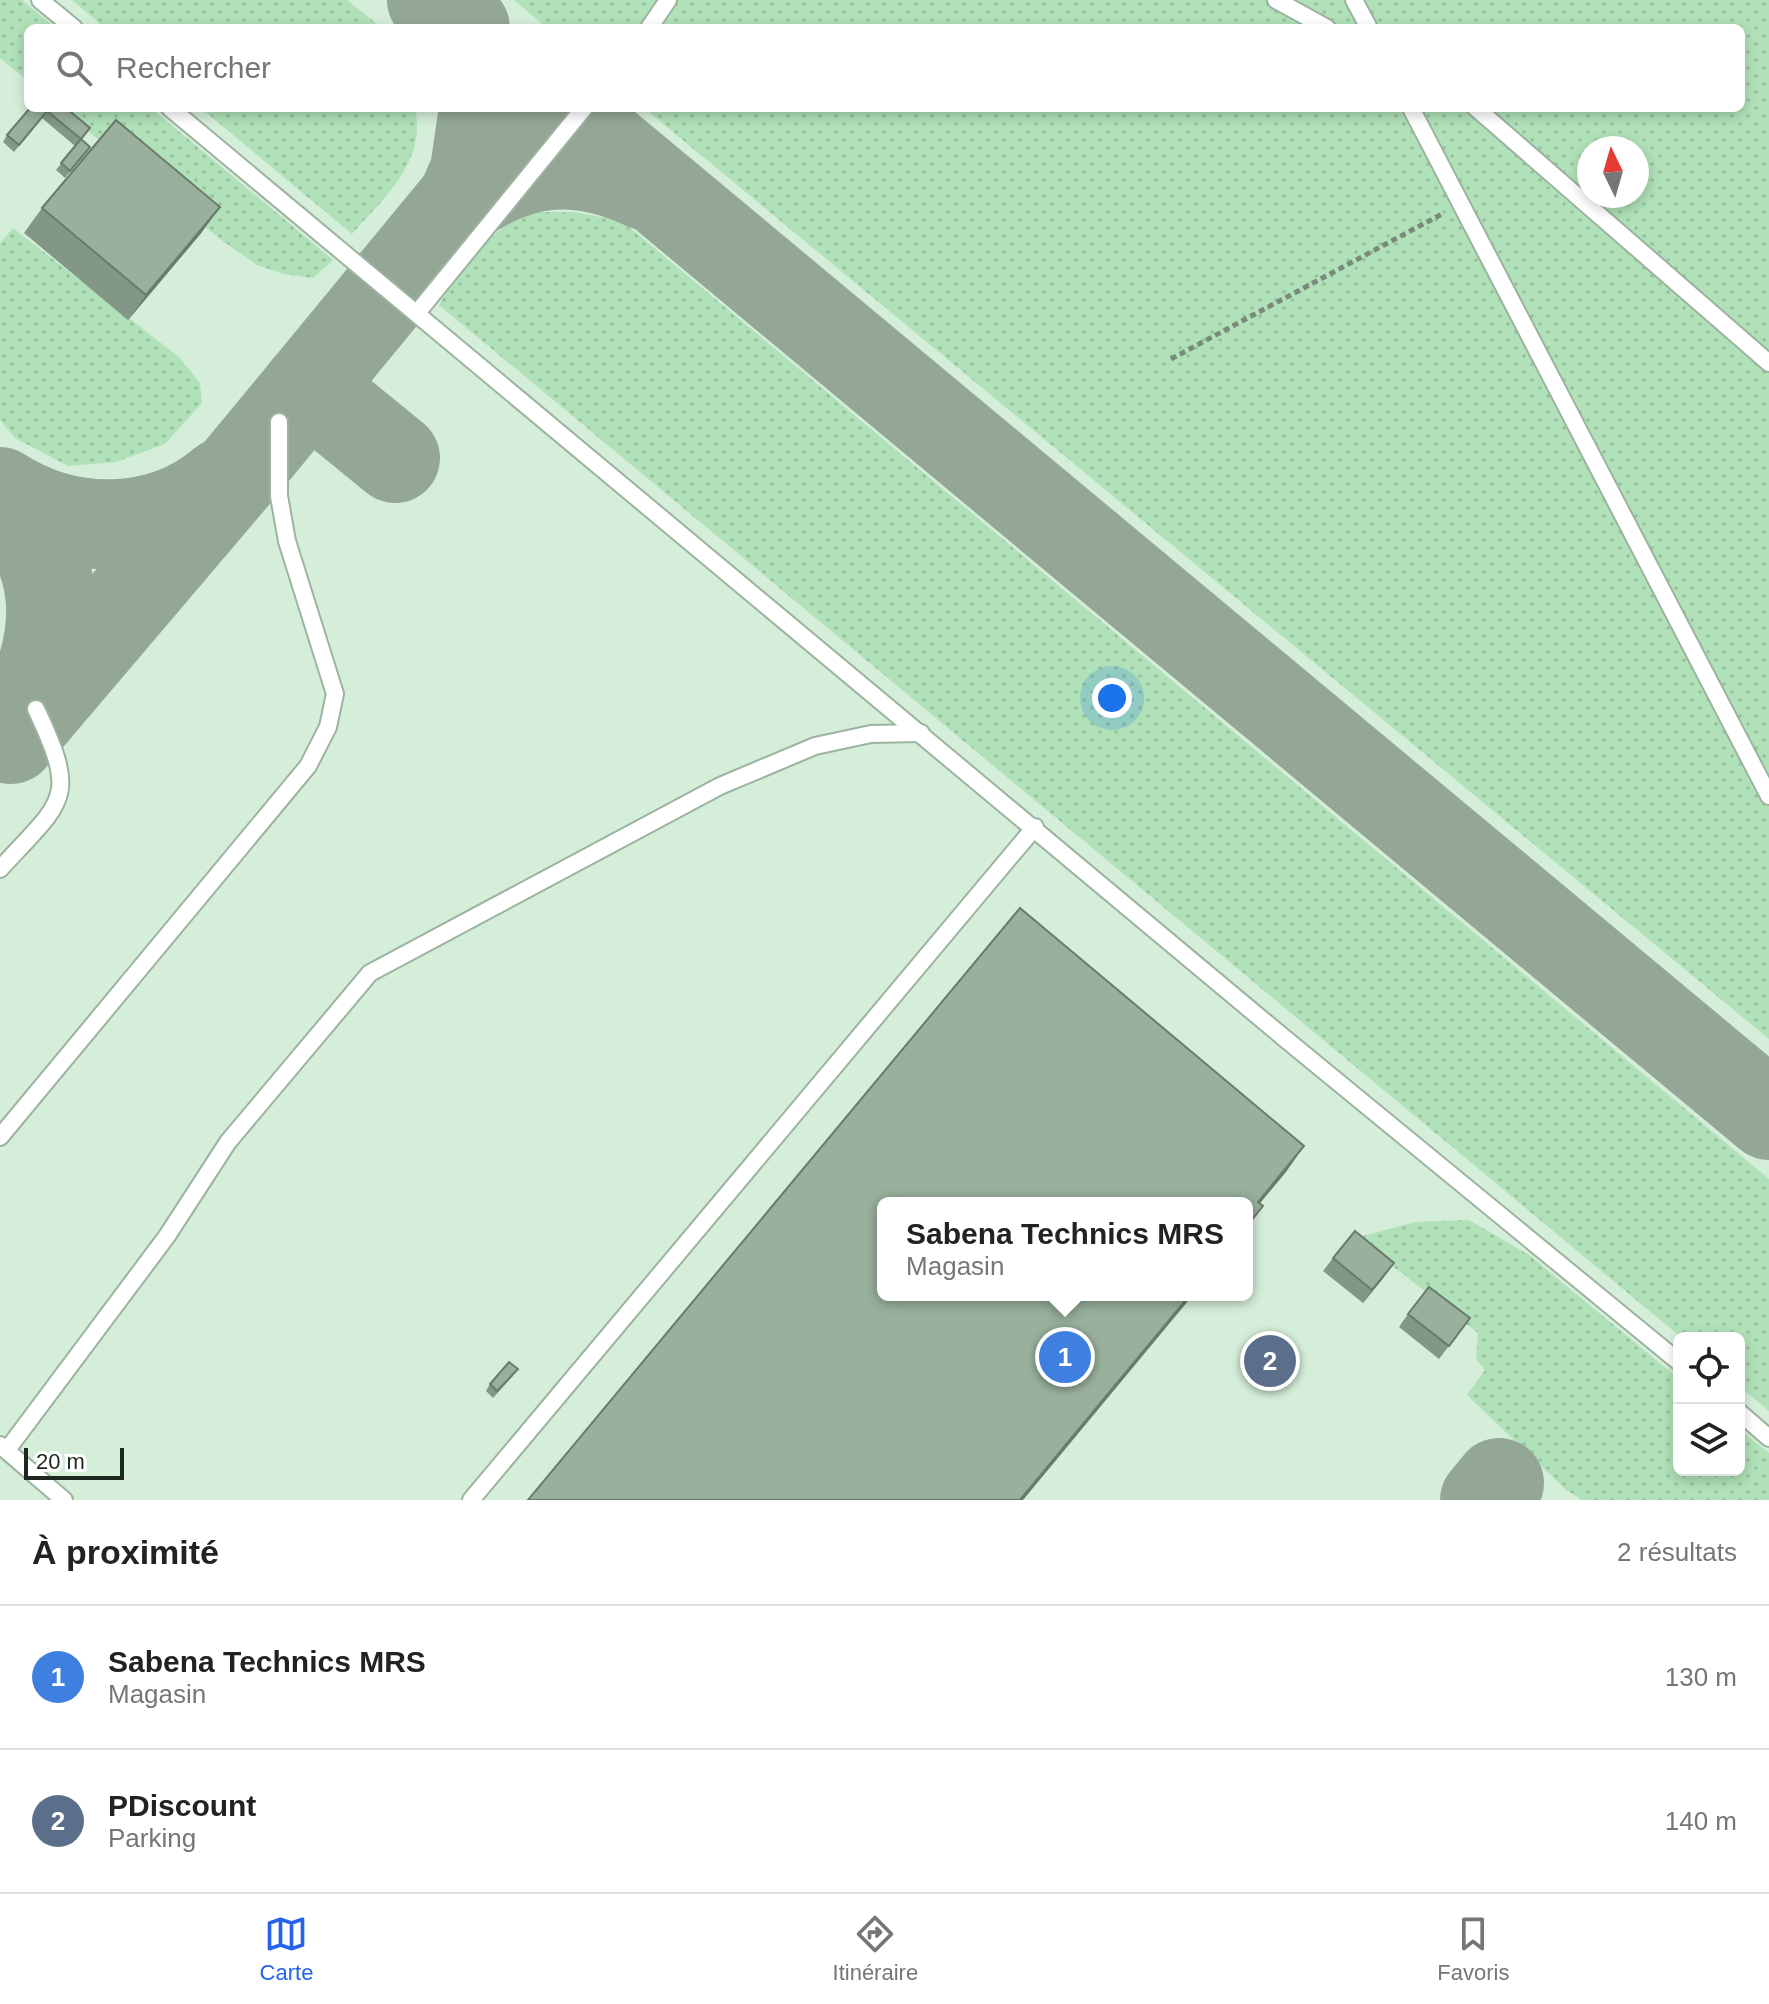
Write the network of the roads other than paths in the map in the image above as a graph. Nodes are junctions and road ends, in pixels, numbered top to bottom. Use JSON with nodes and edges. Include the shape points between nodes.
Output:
{"nodes":[{"id":1,"x":40,"y":0,"type":"edge"},
{"id":2,"x":668,"y":0,"type":"edge"},
{"id":3,"x":1276,"y":0,"type":"edge"},
{"id":4,"x":1354,"y":0,"type":"edge"},
{"id":5,"x":69,"y":24,"type":"edge"},
{"id":6,"x":652,"y":24,"type":"edge"},
{"id":7,"x":1320,"y":24,"type":"edge"},
{"id":8,"x":1367,"y":24,"type":"edge"},
{"id":9,"x":175,"y":112,"type":"edge"},
{"id":10,"x":581,"y":112,"type":"edge"},
{"id":11,"x":1413,"y":112,"type":"edge"},
{"id":12,"x":1481,"y":112,"type":"edge"},
{"id":13,"x":417,"y":313,"type":"junction"},
{"id":14,"x":1769,"y":363,"type":"edge"},
{"id":15,"x":279,"y":422,"type":"dead end"},
{"id":16,"x":36,"y":709,"type":"dead end"},
{"id":17,"x":921,"y":733,"type":"junction"},
{"id":18,"x":1769,"y":796,"type":"edge"},
{"id":19,"x":1035,"y":827,"type":"junction"},
{"id":20,"x":0,"y":869,"type":"edge"},
{"id":21,"x":0,"y":1137,"type":"edge"},
{"id":22,"x":1673,"y":1357,"type":"edge"},
{"id":23,"x":1745,"y":1417,"type":"edge"},
{"id":24,"x":1769,"y":1438,"type":"edge"},
{"id":25,"x":3,"y":1448,"type":"edge"},
{"id":26,"x":64,"y":1500,"type":"edge"},
{"id":27,"x":471,"y":1500,"type":"edge"}],
"edges":[{"from":1,"to":5,"type":"lane"},
{"from":2,"to":6,"type":"lane"},
{"from":3,"to":7,"type":"lane"},
{"from":4,"to":8,"type":"lane"},
{"from":9,"to":13,"type":"lane"},
{"from":10,"to":13,"type":"lane"},
{"from":11,"to":18,"type":"lane"},
{"from":12,"to":14,"type":"lane"},
{"from":13,"to":17,"type":"lane"},
{"from":15,"to":21,"type":"lane","via":[[279,496],[287,541],[335,694],[328,727],[308,766]]},
{"from":16,"to":20,"type":"lane","via":[[63,774],[61,794],[49,816]]},
{"from":17,"to":19,"type":"lane"},
{"from":17,"to":25,"type":"lane","via":[[871,734],[815,746],[720,786],[370,973],[228,1142],[167,1236]]},
{"from":19,"to":22,"type":"lane"},
{"from":19,"to":27,"type":"lane"},
{"from":23,"to":24,"type":"lane"},
{"from":25,"to":26,"type":"lane"}]}
